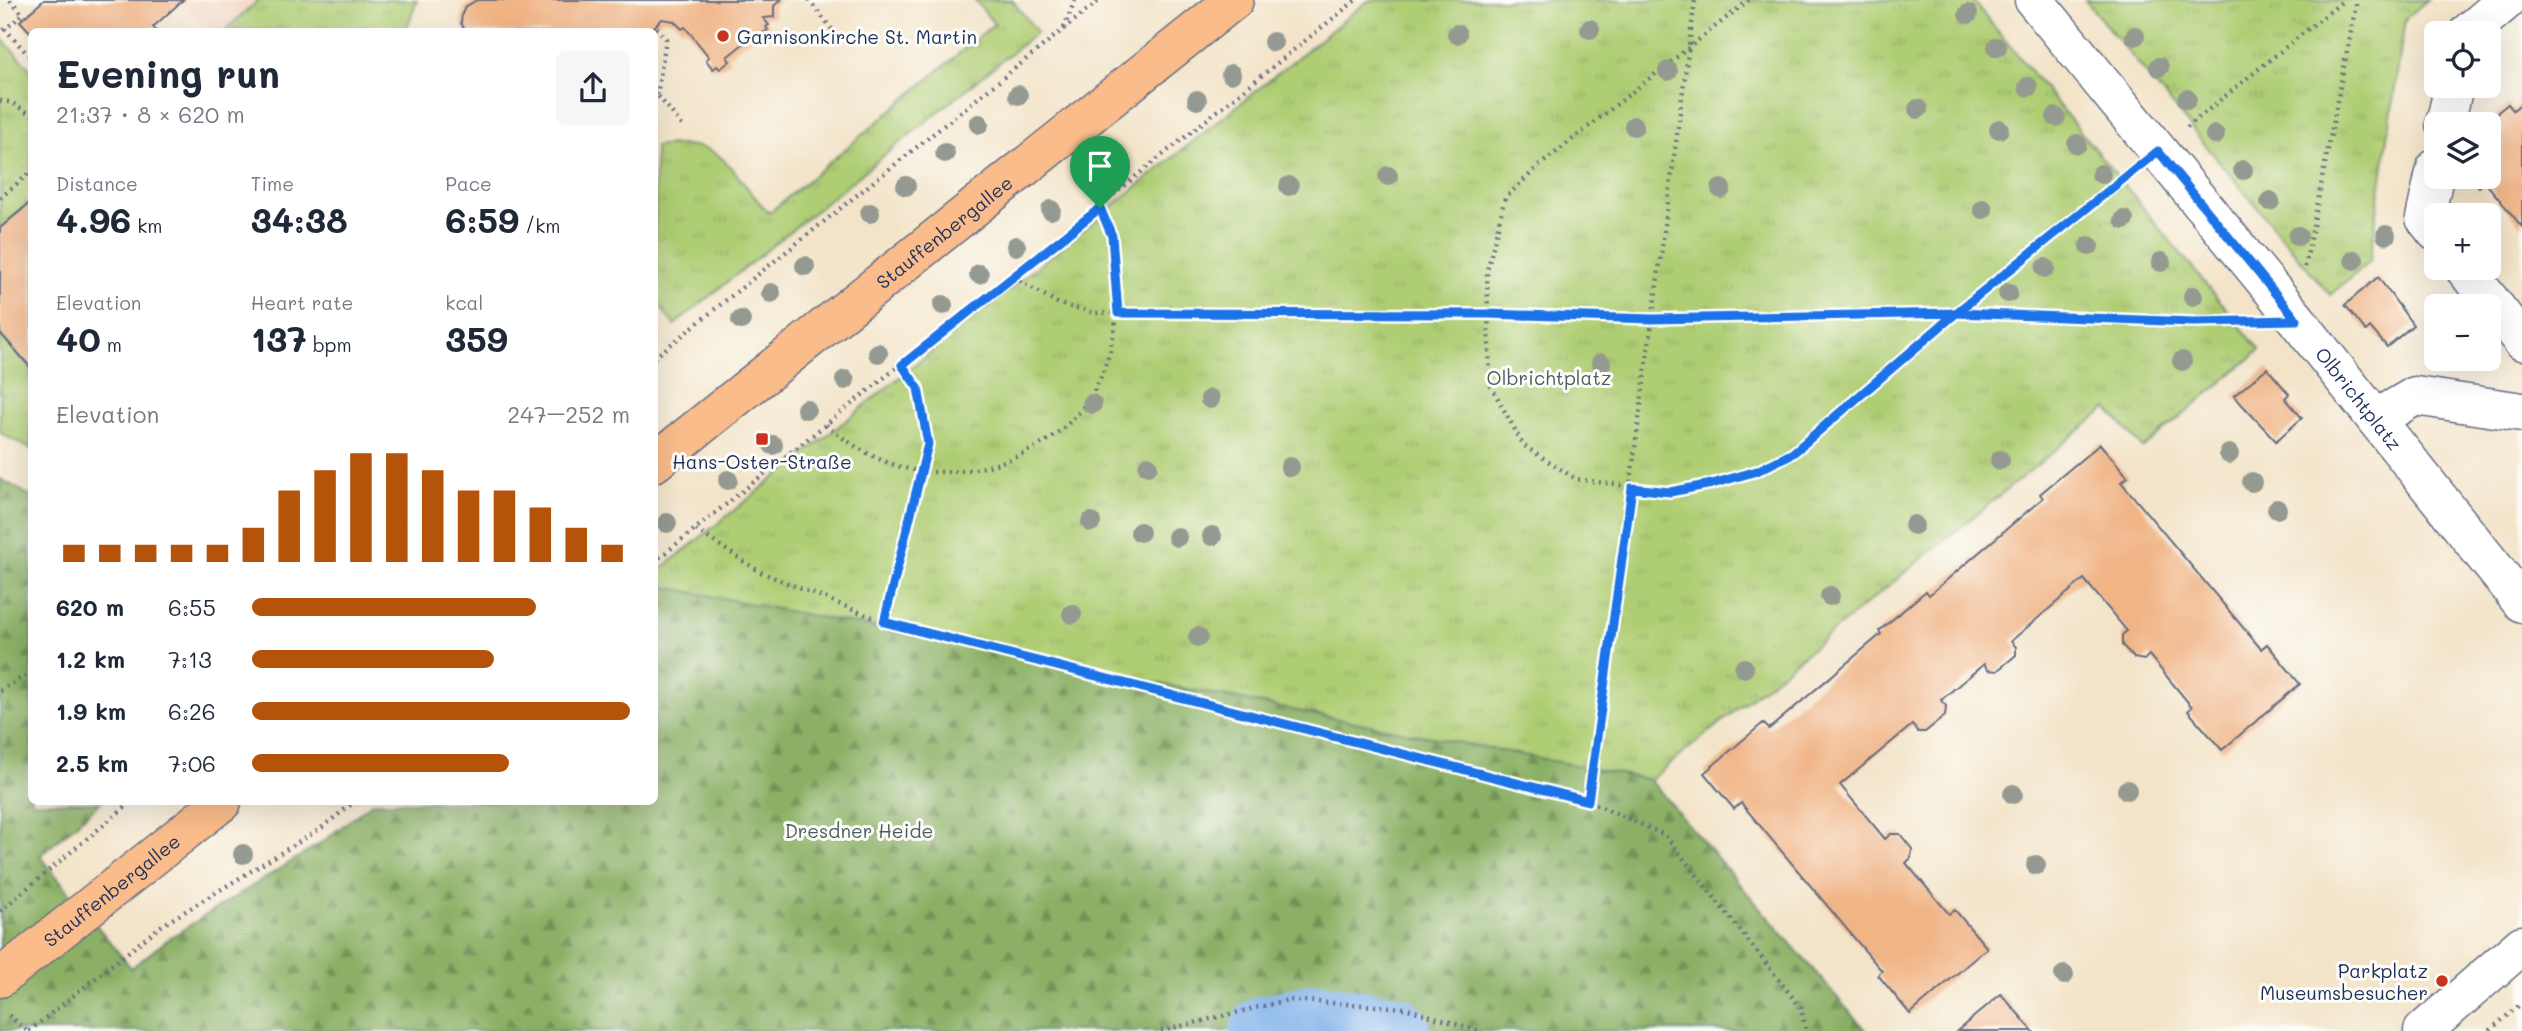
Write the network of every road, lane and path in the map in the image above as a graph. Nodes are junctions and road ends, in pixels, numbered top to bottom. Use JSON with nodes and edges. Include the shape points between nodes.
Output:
{"nodes":[{"id":1,"x":10,"y":0,"type":"edge"},
{"id":2,"x":809,"y":0,"type":"edge"},
{"id":3,"x":1075,"y":0,"type":"edge"},
{"id":4,"x":1100,"y":0,"type":"edge"},
{"id":5,"x":1234,"y":0,"type":"edge"},
{"id":6,"x":1356,"y":0,"type":"edge"},
{"id":7,"x":1695,"y":0,"type":"edge"},
{"id":8,"x":1749,"y":0,"type":"edge"},
{"id":9,"x":2034,"y":0,"type":"edge"},
{"id":10,"x":2344,"y":0,"type":"edge"},
{"id":11,"x":2357,"y":0,"type":"edge"},
{"id":12,"x":2507,"y":0,"type":"edge"},
{"id":13,"x":2482,"y":21,"type":"edge"},
{"id":14,"x":658,"y":29,"type":"edge"},
{"id":15,"x":1063,"y":29,"type":"junction"},
{"id":16,"x":841,"y":41,"type":"dead end"},
{"id":17,"x":1689,"y":49,"type":"junction"},
{"id":18,"x":28,"y":55,"type":"edge"},
{"id":19,"x":658,"y":82,"type":"edge"},
{"id":20,"x":658,"y":95,"type":"edge"},
{"id":21,"x":0,"y":102,"type":"edge"},
{"id":22,"x":28,"y":113,"type":"edge"},
{"id":23,"x":682,"y":125,"type":"dead end"},
{"id":24,"x":2158,"y":151,"type":"junction"},
{"id":25,"x":28,"y":174,"type":"edge"},
{"id":26,"x":0,"y":198,"type":"edge"},
{"id":27,"x":1100,"y":208,"type":"junction"},
{"id":28,"x":1014,"y":276,"type":"junction"},
{"id":29,"x":2474,"y":280,"type":"edge"},
{"id":30,"x":1118,"y":313,"type":"junction"},
{"id":31,"x":1956,"y":313,"type":"junction"},
{"id":32,"x":1488,"y":314,"type":"junction"},
{"id":33,"x":1652,"y":319,"type":"junction"},
{"id":34,"x":2297,"y":320,"type":"junction"},
{"id":35,"x":2522,"y":341,"type":"edge"},
{"id":36,"x":658,"y":355,"type":"edge"},
{"id":37,"x":902,"y":365,"type":"junction"},
{"id":38,"x":2522,"y":412,"type":"edge"},
{"id":39,"x":2376,"y":419,"type":"junction"},
{"id":40,"x":826,"y":425,"type":"junction"},
{"id":41,"x":658,"y":460,"type":"edge"},
{"id":42,"x":921,"y":471,"type":"junction"},
{"id":43,"x":1632,"y":488,"type":"junction"},
{"id":44,"x":696,"y":530,"type":"junction"},
{"id":45,"x":658,"y":559,"type":"edge"},
{"id":46,"x":2522,"y":603,"type":"edge"},
{"id":47,"x":884,"y":622,"type":"junction"},
{"id":48,"x":28,"y":674,"type":"edge"},
{"id":49,"x":0,"y":691,"type":"edge"},
{"id":50,"x":1588,"y":801,"type":"junction"},
{"id":51,"x":128,"y":805,"type":"edge"},
{"id":52,"x":218,"y":805,"type":"edge"},
{"id":53,"x":350,"y":805,"type":"edge"},
{"id":54,"x":0,"y":911,"type":"edge"},
{"id":55,"x":2522,"y":945,"type":"edge"},
{"id":56,"x":0,"y":978,"type":"edge"},
{"id":57,"x":2522,"y":1003,"type":"edge"},
{"id":58,"x":29,"y":1031,"type":"edge"},
{"id":59,"x":1161,"y":1031,"type":"edge"},
{"id":60,"x":1479,"y":1031,"type":"edge"},
{"id":61,"x":1806,"y":1031,"type":"edge"},
{"id":62,"x":2423,"y":1031,"type":"edge"},
{"id":63,"x":2489,"y":1031,"type":"edge"}],
"edges":[{"from":1,"to":18,"type":"path","via":[[23,14],[5,29]]},
{"from":2,"to":16,"type":"path"},
{"from":3,"to":15,"type":"path"},
{"from":4,"to":15,"type":"path"},
{"from":5,"to":41,"type":"main road","name":"Stauffenbergallee"},
{"from":6,"to":27,"type":"path"},
{"from":7,"to":17,"type":"path"},
{"from":8,"to":17,"type":"path"},
{"from":9,"to":24,"type":"street","name":"Olbrichtplatz"},
{"from":10,"to":24,"type":"path"},
{"from":11,"to":34,"type":"path"},
{"from":12,"to":13,"type":"street"},
{"from":14,"to":19,"type":"path","via":[[666,39]]},
{"from":15,"to":36,"type":"path"},
{"from":17,"to":32,"type":"path","via":[[1539,165],[1505,198],[1486,271]]},
{"from":17,"to":33,"type":"path"},
{"from":20,"to":23,"type":"path"},
{"from":21,"to":22,"type":"path","via":[[10,102]]},
{"from":24,"to":31,"type":"path"},
{"from":24,"to":34,"type":"street","name":"Olbrichtplatz"},
{"from":25,"to":26,"type":"path"},
{"from":27,"to":28,"type":"path"},
{"from":27,"to":30,"type":"path","via":[[1112,236]]},
{"from":28,"to":30,"type":"path","via":[[1059,304],[1094,313]]},
{"from":28,"to":37,"type":"path"},
{"from":29,"to":35,"type":"street"},
{"from":30,"to":32,"type":"path"},
{"from":30,"to":42,"type":"path","via":[[1104,367],[1087,402],[1057,431],[1024,454],[995,465]]},
{"from":31,"to":33,"type":"path"},
{"from":31,"to":34,"type":"path","via":[[2193,322]]},
{"from":31,"to":43,"type":"path","via":[[1793,453],[1757,471],[1712,484],[1670,492]]},
{"from":32,"to":33,"type":"path"},
{"from":32,"to":43,"type":"path","via":[[1490,384],[1523,445],[1576,479]]},
{"from":33,"to":43,"type":"path"},
{"from":34,"to":39,"type":"street","name":"Olbrichtplatz"},
{"from":37,"to":40,"type":"path"},
{"from":37,"to":42,"type":"path","via":[[918,388],[921,402],[928,444]]},
{"from":38,"to":39,"type":"street","via":[[2415,396]]},
{"from":39,"to":46,"type":"street","name":"Olbrichtplatz"},
{"from":40,"to":42,"type":"path","via":[[850,445]]},
{"from":40,"to":44,"type":"path"},
{"from":42,"to":47,"type":"path"},
{"from":43,"to":50,"type":"path"},
{"from":44,"to":45,"type":"path"},
{"from":44,"to":47,"type":"path","via":[[760,572]]},
{"from":47,"to":50,"type":"path"},
{"from":48,"to":49,"type":"path"},
{"from":50,"to":61,"type":"path","via":[[1665,835],[1801,1009]]},
{"from":51,"to":54,"type":"path"},
{"from":52,"to":56,"type":"main road","name":"Stauffenbergallee"},
{"from":53,"to":58,"type":"path","via":[[320,829],[161,926]]},
{"from":55,"to":62,"type":"street"},
{"from":57,"to":63,"type":"path"},
{"from":59,"to":60,"type":"path","via":[[1288,1000],[1405,1008]]}]}
